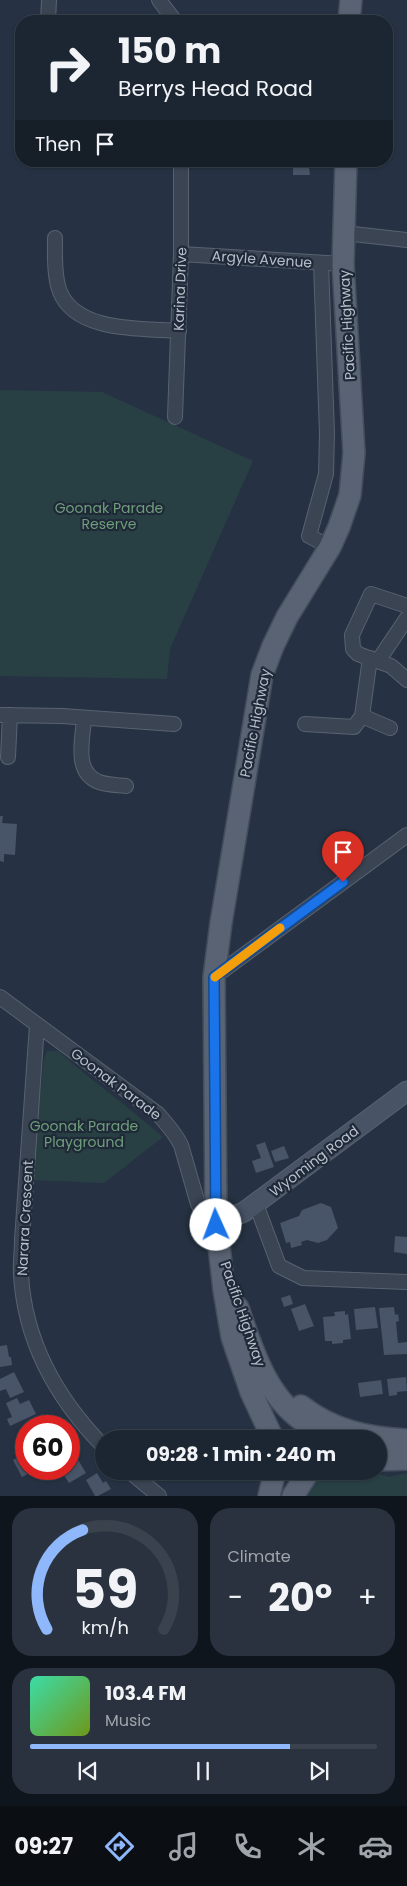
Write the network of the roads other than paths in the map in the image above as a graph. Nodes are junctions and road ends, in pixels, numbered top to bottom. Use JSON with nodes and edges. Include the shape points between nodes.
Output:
{"nodes":[{"id":1,"x":49,"y":0,"type":"edge"},
{"id":2,"x":159,"y":0,"type":"edge"},
{"id":3,"x":351,"y":0,"type":"edge"},
{"id":4,"x":48,"y":15,"type":"edge"},
{"id":5,"x":170,"y":15,"type":"edge"},
{"id":6,"x":350,"y":15,"type":"edge"},
{"id":7,"x":181,"y":167,"type":"edge"},
{"id":8,"x":346,"y":167,"type":"edge"},
{"id":9,"x":344,"y":233,"type":"junction"},
{"id":10,"x":55,"y":238,"type":"dead end"},
{"id":11,"x":407,"y":240,"type":"edge"},
{"id":12,"x":181,"y":254,"type":"junction"},
{"id":13,"x":320,"y":263,"type":"junction"},
{"id":14,"x":343,"y":264,"type":"junction"},
{"id":15,"x":179,"y":331,"type":"junction"},
{"id":16,"x":175,"y":416,"type":"dead end"},
{"id":17,"x":330,"y":547,"type":"junction"},
{"id":18,"x":407,"y":606,"type":"edge"},
{"id":19,"x":407,"y":618,"type":"edge"},
{"id":20,"x":374,"y":659,"type":"junction"},
{"id":21,"x":407,"y":680,"type":"edge"},
{"id":22,"x":5,"y":715,"type":"edge"},
{"id":23,"x":362,"y":716,"type":"junction"},
{"id":24,"x":84,"y":718,"type":"junction"},
{"id":25,"x":174,"y":724,"type":"dead end"},
{"id":26,"x":306,"y":724,"type":"dead end"},
{"id":27,"x":390,"y":728,"type":"dead end"},
{"id":28,"x":8,"y":757,"type":"dead end"},
{"id":29,"x":126,"y":786,"type":"dead end"},
{"id":30,"x":407,"y":835,"type":"edge"},
{"id":31,"x":214,"y":977,"type":"junction"},
{"id":32,"x":0,"y":997,"type":"edge"},
{"id":33,"x":37,"y":1025,"type":"junction"},
{"id":34,"x":407,"y":1091,"type":"edge"},
{"id":35,"x":256,"y":1204,"type":"junction"},
{"id":36,"x":216,"y":1219,"type":"junction"},
{"id":37,"x":219,"y":1243,"type":"junction"},
{"id":38,"x":407,"y":1282,"type":"edge"},
{"id":39,"x":252,"y":1346,"type":"junction"},
{"id":40,"x":269,"y":1430,"type":"edge"},
{"id":41,"x":285,"y":1430,"type":"edge"},
{"id":42,"x":314,"y":1430,"type":"edge"},
{"id":43,"x":315,"y":1430,"type":"edge"},
{"id":44,"x":95,"y":1437,"type":"edge"},
{"id":45,"x":407,"y":1442,"type":"edge"},
{"id":46,"x":387,"y":1446,"type":"edge"},
{"id":47,"x":407,"y":1459,"type":"edge"},
{"id":48,"x":387,"y":1460,"type":"edge"},
{"id":49,"x":140,"y":1480,"type":"edge"},
{"id":50,"x":273,"y":1480,"type":"edge"},
{"id":51,"x":303,"y":1480,"type":"edge"},
{"id":52,"x":159,"y":1496,"type":"edge"},
{"id":53,"x":269,"y":1496,"type":"edge"},
{"id":54,"x":293,"y":1496,"type":"edge"}],
"edges":[{"from":1,"to":4,"type":"street"},
{"from":2,"to":5,"type":"street"},
{"from":3,"to":6,"type":"main road"},
{"from":7,"to":12,"type":"street","name":"Karina Drive"},
{"from":8,"to":9,"type":"main road","name":"Pacific Highway"},
{"from":9,"to":11,"type":"street"},
{"from":9,"to":14,"type":"main road","name":"Pacific Highway"},
{"from":10,"to":15,"type":"street","via":[[60,292],[80,315],[102,325]]},
{"from":12,"to":13,"type":"street","name":"Argyle Avenue"},
{"from":12,"to":15,"type":"street","name":"Karina Drive"},
{"from":13,"to":14,"type":"street","name":"Argyle Avenue"},
{"from":13,"to":17,"type":"street","via":[[326,474],[309,536]]},
{"from":14,"to":17,"type":"main road","name":"Pacific Highway","via":[[354,453],[350,495]]},
{"from":15,"to":16,"type":"street","name":"Karina Drive"},
{"from":17,"to":31,"type":"main road","name":"Pacific Highway","via":[[287,617],[262,675],[220,923]]},
{"from":18,"to":20,"type":"street","via":[[371,594],[351,640],[355,652]]},
{"from":19,"to":20,"type":"street"},
{"from":20,"to":21,"type":"street","via":[[391,666]]},
{"from":20,"to":23,"type":"street"},
{"from":22,"to":24,"type":"street"},
{"from":22,"to":28,"type":"street"},
{"from":23,"to":26,"type":"street","via":[[354,726]]},
{"from":23,"to":27,"type":"street"},
{"from":24,"to":25,"type":"street"},
{"from":24,"to":29,"type":"street","via":[[82,760],[85,771],[94,780]]},
{"from":30,"to":31,"type":"street"},
{"from":31,"to":36,"type":"main road","name":"Pacific Highway"},
{"from":32,"to":33,"type":"street","name":"Goonak Parade"},
{"from":33,"to":36,"type":"street","name":"Goonak Parade","via":[[166,1122],[181,1145],[198,1204],[206,1214]]},
{"from":33,"to":44,"type":"street","name":"Narara Crescent","via":[[21,1275],[30,1328],[56,1389]]},
{"from":34,"to":35,"type":"street","name":"Wyoming Road"},
{"from":35,"to":36,"type":"street","name":"Wyoming Road","via":[[235,1217]]},
{"from":35,"to":38,"type":"street","via":[[279,1266],[303,1278]]},
{"from":36,"to":37,"type":"main road","name":"Pacific Highway"},
{"from":37,"to":39,"type":"main road","name":"Pacific Highway"},
{"from":37,"to":40,"type":"main road","name":"Pacific Highway","via":[[232,1337],[251,1392]]},
{"from":39,"to":43,"type":"main road","name":"Pacific Highway","via":[[278,1400]]},
{"from":39,"to":45,"type":"main road","via":[[285,1391],[318,1418],[357,1434]]},
{"from":41,"to":42,"type":"main road","via":[[295,1425],[306,1425]]},
{"from":45,"to":46,"type":"main road"},
{"from":47,"to":48,"type":"main road"},
{"from":49,"to":52,"type":"street"},
{"from":50,"to":53,"type":"main road"},
{"from":51,"to":54,"type":"main road"}]}
